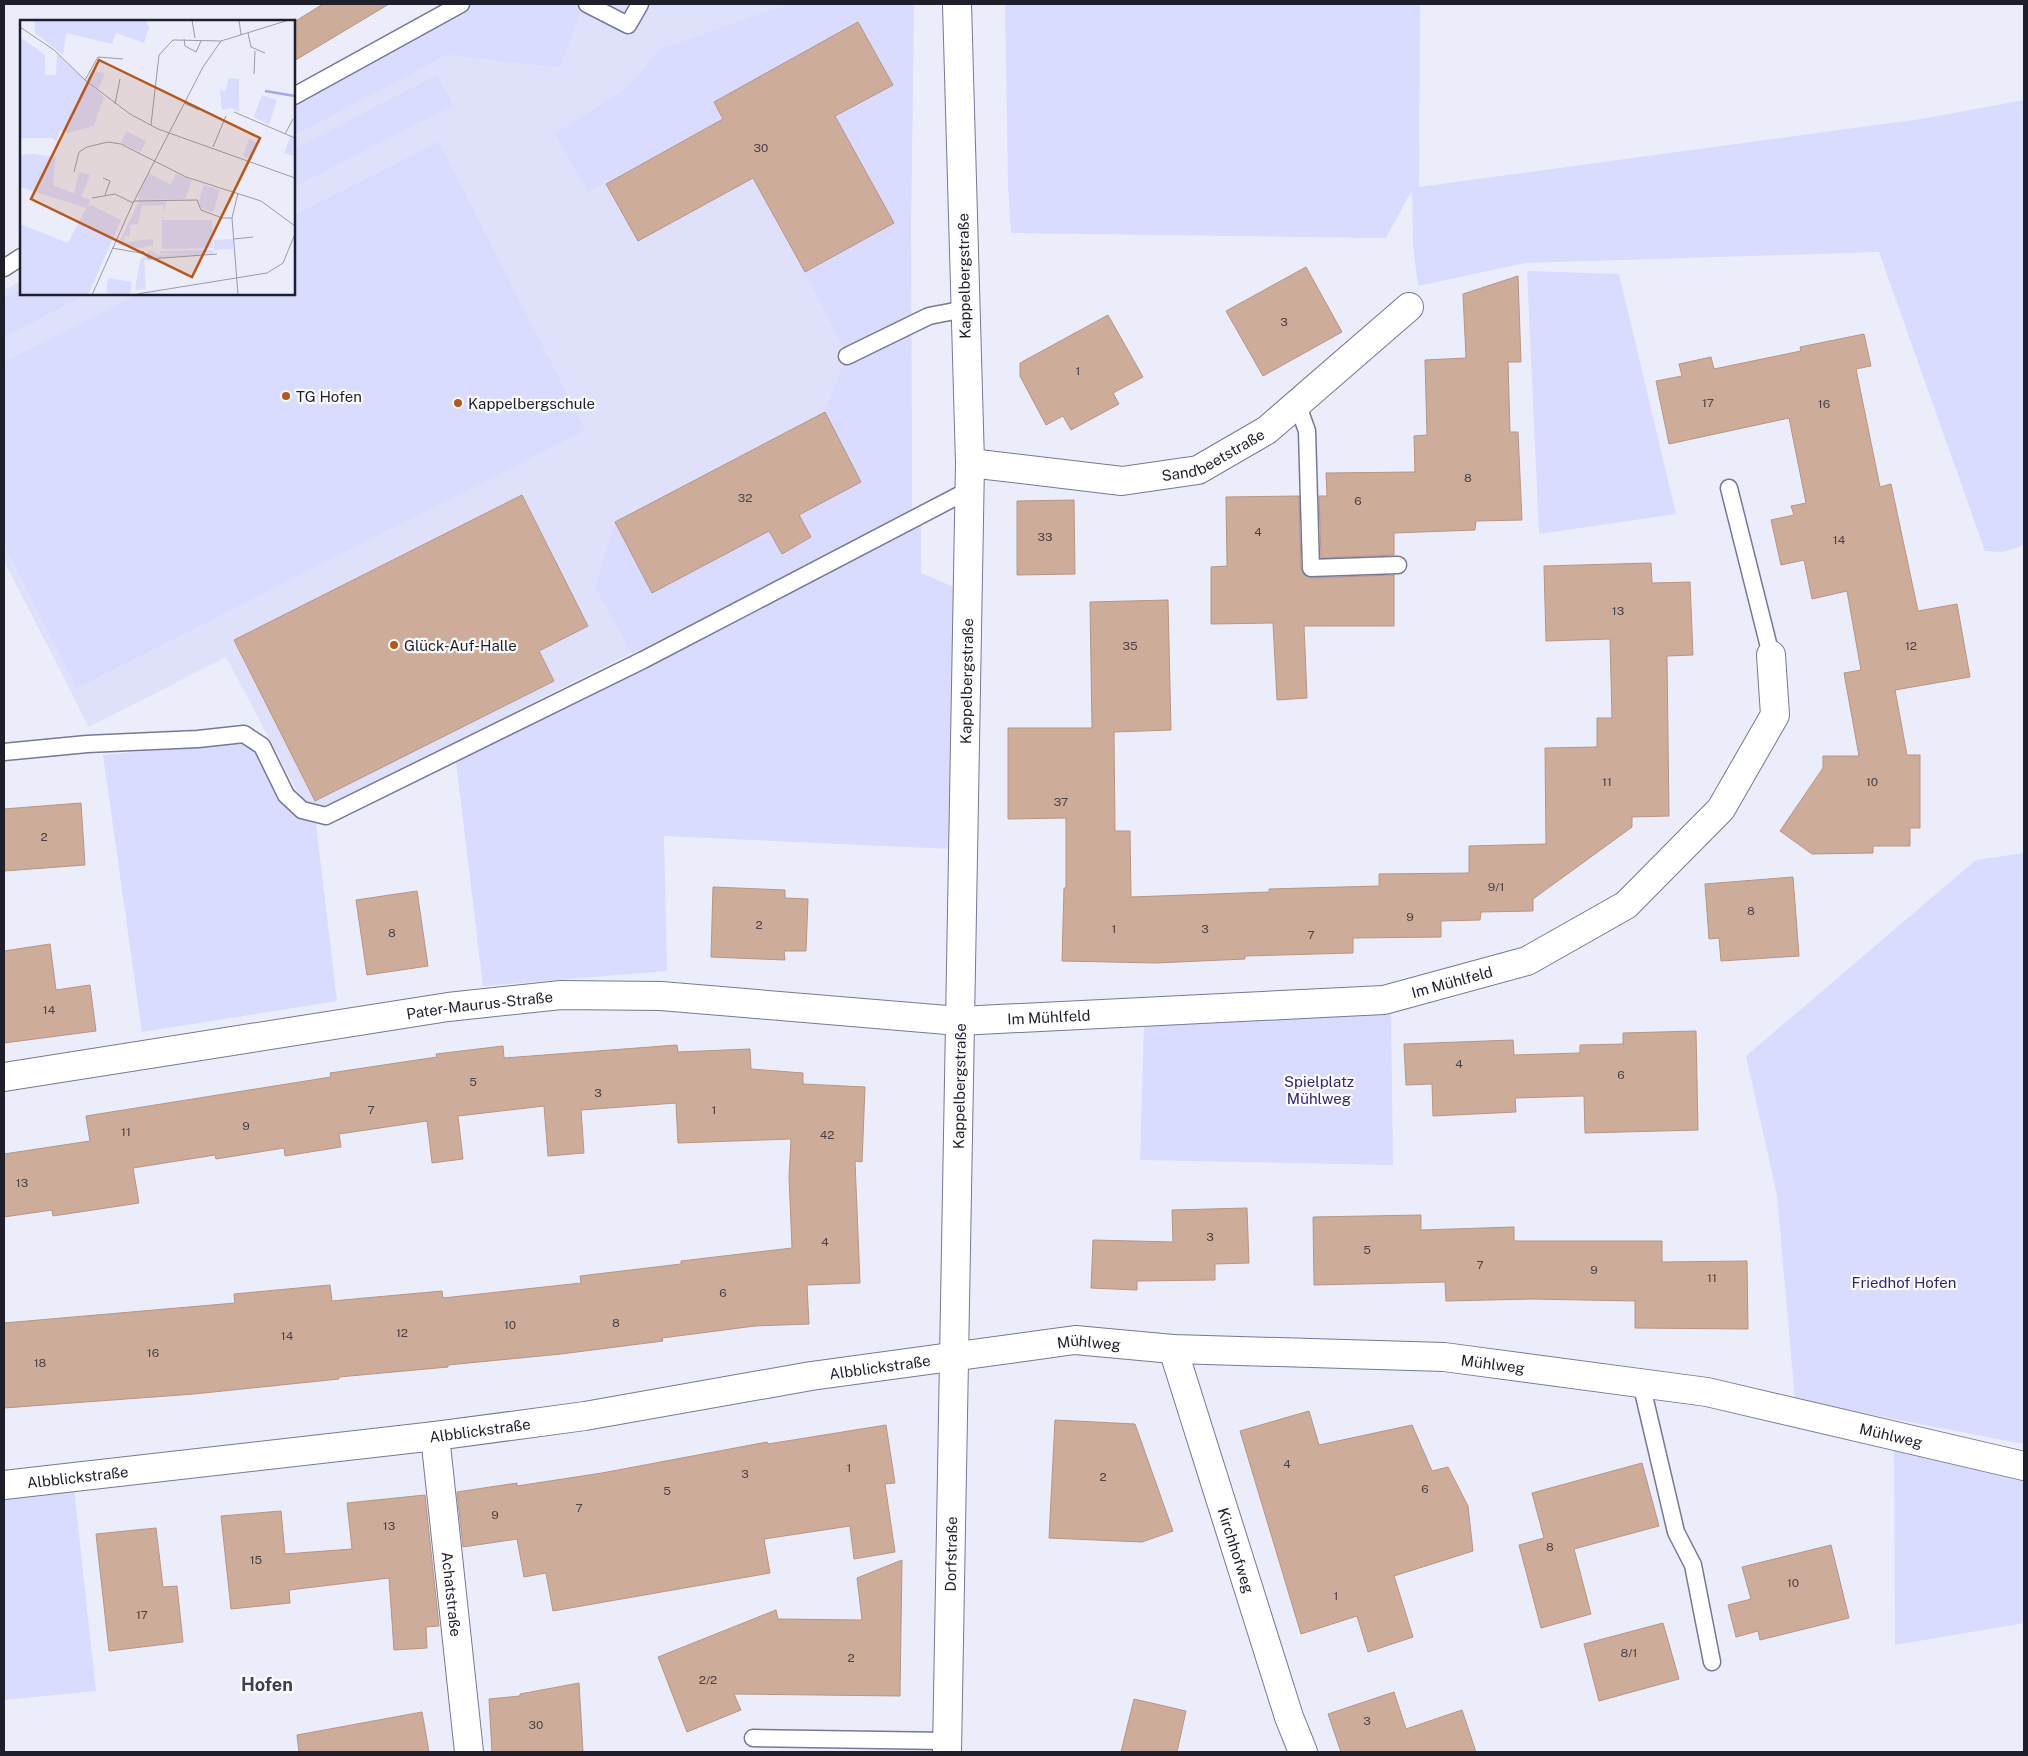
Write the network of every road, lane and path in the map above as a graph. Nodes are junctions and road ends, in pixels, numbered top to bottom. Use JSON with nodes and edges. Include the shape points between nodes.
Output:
{"nodes":[{"id":1,"x":462,"y":4,"type":"edge"},
{"id":2,"x":587,"y":4,"type":"edge"},
{"id":3,"x":640,"y":4,"type":"edge"},
{"id":4,"x":957,"y":4,"type":"edge"},
{"id":5,"x":295,"y":95,"type":"edge"},
{"id":6,"x":20,"y":258,"type":"edge"},
{"id":7,"x":4,"y":268,"type":"edge"},
{"id":8,"x":1409,"y":307,"type":"dead end"},
{"id":9,"x":965,"y":309,"type":"junction"},
{"id":10,"x":847,"y":356,"type":"dead end"},
{"id":11,"x":1297,"y":403,"type":"junction"},
{"id":12,"x":970,"y":463,"type":"junction"},
{"id":13,"x":1729,"y":488,"type":"dead end"},
{"id":14,"x":969,"y":490,"type":"junction"},
{"id":15,"x":1398,"y":565,"type":"dead end"},
{"id":16,"x":1771,"y":656,"type":"joint"},
{"id":17,"x":4,"y":752,"type":"edge"},
{"id":18,"x":959,"y":1021,"type":"junction"},
{"id":19,"x":4,"y":1077,"type":"edge"},
{"id":20,"x":1173,"y":1349,"type":"junction"},
{"id":21,"x":954,"y":1358,"type":"junction"},
{"id":22,"x":1641,"y":1383,"type":"junction"},
{"id":23,"x":435,"y":1436,"type":"junction"},
{"id":24,"x":2024,"y":1466,"type":"edge"},
{"id":25,"x":4,"y":1485,"type":"edge"},
{"id":26,"x":1712,"y":1662,"type":"dead end"},
{"id":27,"x":753,"y":1738,"type":"dead end"},
{"id":28,"x":947,"y":1747,"type":"edge"},
{"id":29,"x":468,"y":1752,"type":"edge"},
{"id":30,"x":1303,"y":1752,"type":"edge"}],
"edges":[{"from":1,"to":5,"type":"lane"},
{"from":2,"to":3,"type":"lane","via":[[628,25]]},
{"from":4,"to":9,"type":"street","name":"Kappelbergstraße"},
{"from":6,"to":7,"type":"lane"},
{"from":8,"to":11,"type":"street","name":"Sandbeetstraße"},
{"from":9,"to":10,"type":"lane","via":[[929,316]]},
{"from":9,"to":12,"type":"street","name":"Kappelbergstraße"},
{"from":11,"to":12,"type":"street","name":"Sandbeetstraße","via":[[1267,430],[1198,470],[1122,481]]},
{"from":11,"to":15,"type":"lane","via":[[1307,431],[1312,568]]},
{"from":12,"to":14,"type":"street","name":"Kappelbergstraße"},
{"from":13,"to":16,"type":"lane"},
{"from":14,"to":17,"type":"lane","via":[[643,660],[326,816],[302,810],[286,794],[262,746],[244,734]]},
{"from":14,"to":18,"type":"street","name":"Kappelbergstraße"},
{"from":16,"to":18,"type":"street","name":"Im Mühlfeld","via":[[1775,715],[1721,809],[1626,905],[1527,960],[1384,1000]]},
{"from":18,"to":19,"type":"street","name":"Pater-Maurus-Straße","via":[[661,996],[561,995],[448,1007]]},
{"from":18,"to":21,"type":"street","name":"Kappelbergstraße"},
{"from":20,"to":21,"type":"street","name":"Mühlweg","via":[[1075,1340]]},
{"from":20,"to":22,"type":"street","name":"Mühlweg","via":[[1444,1357]]},
{"from":20,"to":30,"type":"street","name":"Kirchhofweg","via":[[1289,1717]]},
{"from":21,"to":23,"type":"street","name":"Albblickstraße","via":[[811,1376],[585,1416]]},
{"from":21,"to":28,"type":"street","name":"Dorfstraße"},
{"from":22,"to":24,"type":"street","name":"Mühlweg","via":[[1707,1392]]},
{"from":22,"to":26,"type":"lane","via":[[1676,1532],[1693,1565]]},
{"from":23,"to":25,"type":"street","name":"Albblickstraße"},
{"from":23,"to":29,"type":"street","name":"Achatstraße"},
{"from":27,"to":28,"type":"lane"}]}
